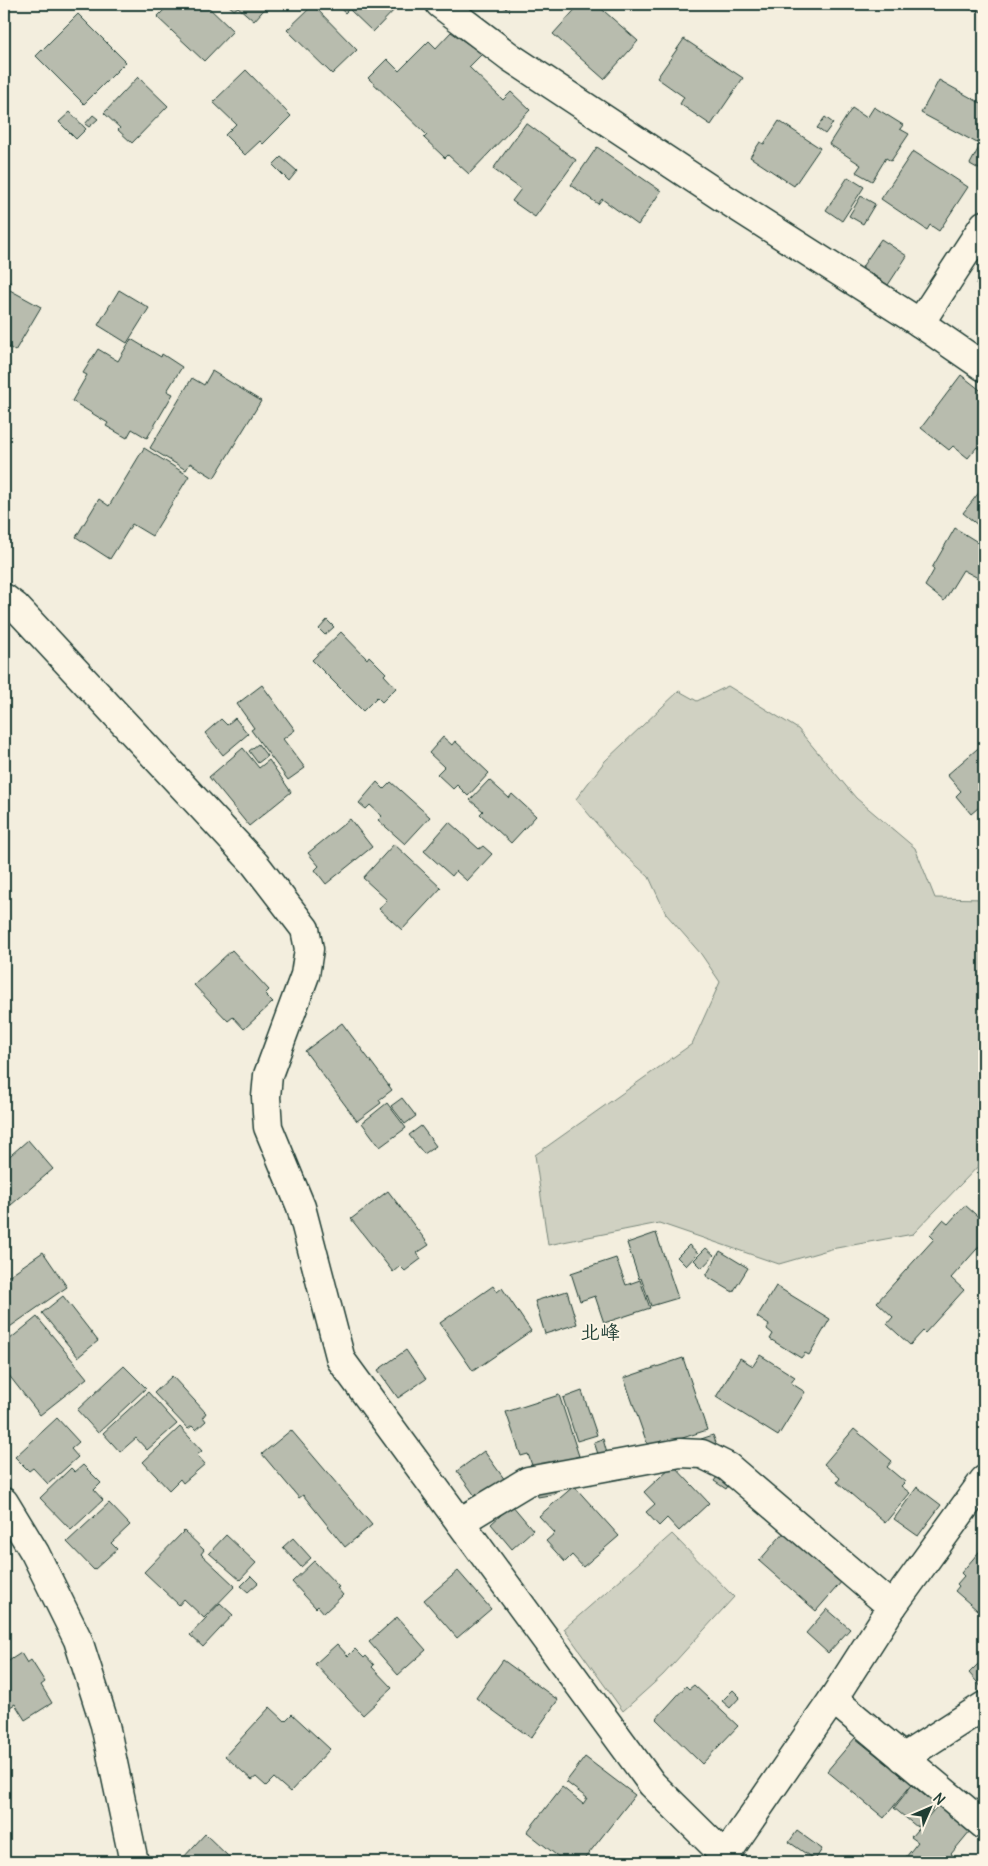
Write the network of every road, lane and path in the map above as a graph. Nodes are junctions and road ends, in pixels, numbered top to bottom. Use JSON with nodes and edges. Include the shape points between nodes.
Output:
{"nodes":[{"id":1,"x":440,"y":4,"type":"edge"},
{"id":2,"x":984,"y":225,"type":"edge"},
{"id":3,"x":920,"y":323,"type":"junction"},
{"id":4,"x":984,"y":367,"type":"edge"},
{"id":5,"x":4,"y":598,"type":"edge"},
{"id":6,"x":984,"y":1480,"type":"edge"},
{"id":7,"x":4,"y":1502,"type":"edge"},
{"id":8,"x":460,"y":1522,"type":"junction"},
{"id":9,"x":892,"y":1607,"type":"junction"},
{"id":10,"x":833,"y":1699,"type":"junction"},
{"id":11,"x":984,"y":1706,"type":"edge"},
{"id":12,"x":904,"y":1758,"type":"junction"},
{"id":13,"x":984,"y":1825,"type":"edge"},
{"id":14,"x":723,"y":1859,"type":"edge"},
{"id":15,"x":134,"y":1862,"type":"edge"}],
"edges":[{"from":1,"to":3,"type":"street","via":[[510,57]]},
{"from":2,"to":3,"type":"street"},
{"from":3,"to":4,"type":"street"},
{"from":5,"to":8,"type":"street","via":[[255,864],[305,929],[309,949],[304,975],[268,1075],[268,1127],[301,1207],[341,1360]]},
{"from":6,"to":9,"type":"street"},
{"from":7,"to":15,"type":"street","via":[[35,1553],[78,1640],[105,1725]]},
{"from":8,"to":9,"type":"street","via":[[528,1481],[680,1453],[702,1454],[728,1468]]},
{"from":8,"to":14,"type":"street","via":[[652,1784]]},
{"from":9,"to":10,"type":"street"},
{"from":10,"to":12,"type":"street"},
{"from":10,"to":14,"type":"street"},
{"from":11,"to":12,"type":"street"},
{"from":12,"to":13,"type":"street"}]}
